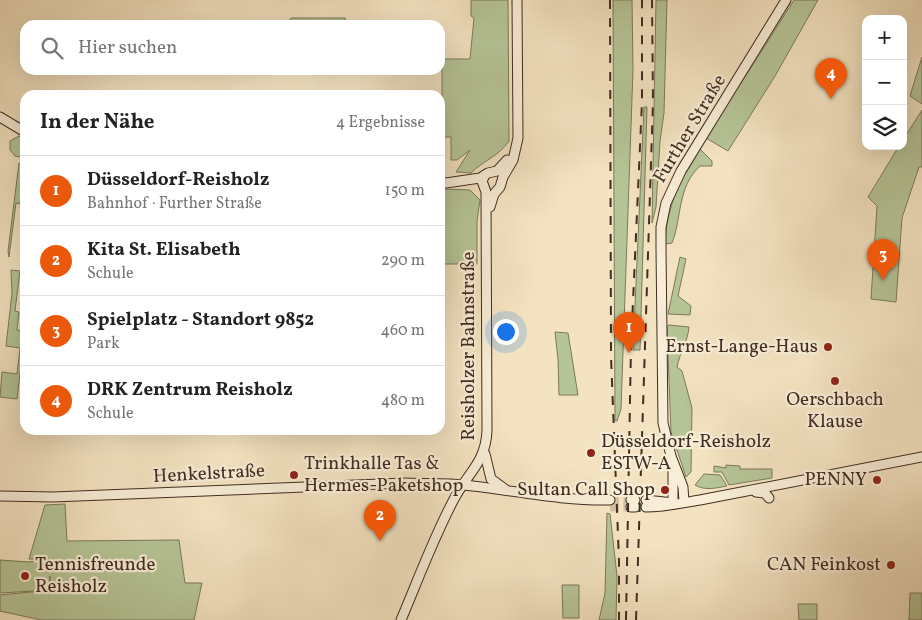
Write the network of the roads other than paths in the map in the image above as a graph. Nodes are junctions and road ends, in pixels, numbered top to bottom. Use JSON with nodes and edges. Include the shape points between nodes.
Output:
{"nodes":[{"id":1,"x":518,"y":0,"type":"edge"},
{"id":2,"x":786,"y":0,"type":"edge"},
{"id":3,"x":0,"y":117,"type":"edge"},
{"id":4,"x":20,"y":129,"type":"edge"},
{"id":5,"x":515,"y":150,"type":"junction"},
{"id":6,"x":489,"y":173,"type":"junction"},
{"id":7,"x":502,"y":180,"type":"junction"},
{"id":8,"x":445,"y":183,"type":"edge"},
{"id":9,"x":445,"y":183,"type":"edge"},
{"id":10,"x":484,"y":188,"type":"junction"},
{"id":11,"x":496,"y":190,"type":"junction"},
{"id":12,"x":485,"y":230,"type":"junction"},
{"id":13,"x":485,"y":451,"type":"junction"},
{"id":14,"x":922,"y":457,"type":"edge"},
{"id":15,"x":674,"y":465,"type":"junction"},
{"id":16,"x":462,"y":485,"type":"junction"},
{"id":17,"x":683,"y":487,"type":"junction"},
{"id":18,"x":746,"y":490,"type":"junction"},
{"id":19,"x":509,"y":492,"type":"junction"},
{"id":20,"x":0,"y":496,"type":"edge"},
{"id":21,"x":768,"y":498,"type":"dead end"},
{"id":22,"x":700,"y":500,"type":"junction"},
{"id":23,"x":684,"y":502,"type":"junction"},
{"id":24,"x":610,"y":503,"type":"tunnel mouth"},
{"id":25,"x":673,"y":503,"type":"junction"},
{"id":26,"x":646,"y":504,"type":"dead end"},
{"id":27,"x":401,"y":620,"type":"edge"}],
"edges":[{"from":1,"to":5,"type":"street","name":"Reisholzer Bahnstraße","via":[[518,133]]},
{"from":2,"to":15,"type":"street","name":"Further Straße","via":[[681,171],[666,203],[661,234],[662,407],[665,436]]},
{"from":3,"to":4,"type":"street"},
{"from":5,"to":6,"type":"street","via":[[501,168]]},
{"from":5,"to":7,"type":"street","name":"Reisholzer Bahnstraße"},
{"from":6,"to":7,"type":"street","via":[[499,175]]},
{"from":6,"to":8,"type":"street","via":[[475,179]]},
{"from":6,"to":10,"type":"street","name":"Reisholzer Bahnstraße","via":[[482,181]]},
{"from":7,"to":11,"type":"street","name":"Reisholzer Bahnstraße"},
{"from":9,"to":10,"type":"street"},
{"from":10,"to":11,"type":"street","via":[[491,192]]},
{"from":10,"to":12,"type":"street","name":"Reisholzer Bahnstraße"},
{"from":11,"to":12,"type":"street","name":"Reisholzer Bahnstraße"},
{"from":12,"to":13,"type":"street","name":"Reisholzer Bahnstraße"},
{"from":13,"to":16,"type":"street","name":"Reisholzer Bahnstraße"},
{"from":13,"to":19,"type":"street","via":[[491,479]]},
{"from":14,"to":18,"type":"street"},
{"from":15,"to":17,"type":"street","name":"Further Straße"},
{"from":15,"to":25,"type":"street","name":"Further Straße"},
{"from":16,"to":19,"type":"street","name":"Henkelstraße"},
{"from":16,"to":20,"type":"street","name":"Henkelstraße","via":[[353,484],[53,497]]},
{"from":16,"to":27,"type":"street","name":"Reisholzer Bahnstraße"},
{"from":17,"to":22,"type":"street"},
{"from":17,"to":23,"type":"street","name":"Further Straße"},
{"from":18,"to":21,"type":"street","via":[[763,492]]},
{"from":18,"to":22,"type":"street"},
{"from":19,"to":24,"type":"street","name":"Henkelstraße"},
{"from":22,"to":23,"type":"street"},
{"from":23,"to":25,"type":"street"},
{"from":25,"to":26,"type":"street"}]}
